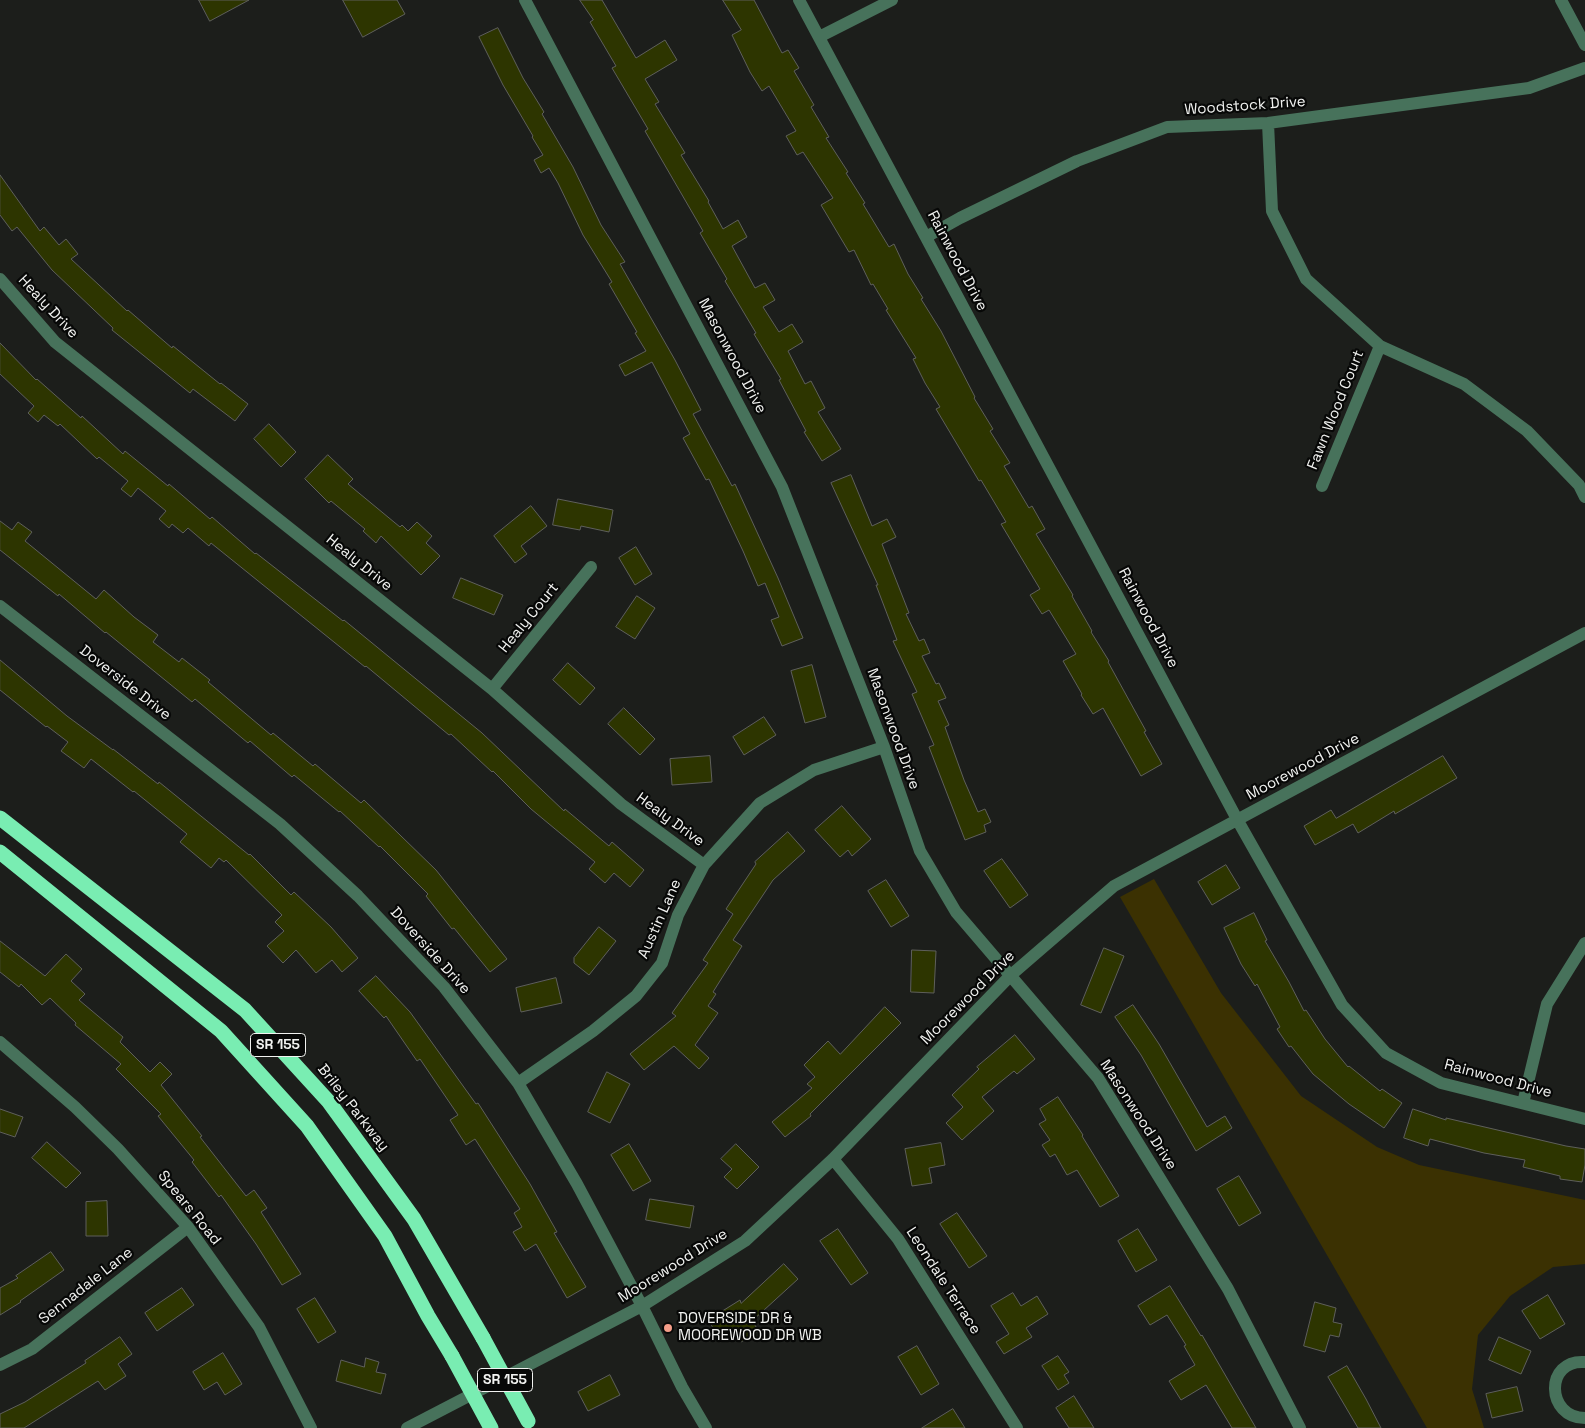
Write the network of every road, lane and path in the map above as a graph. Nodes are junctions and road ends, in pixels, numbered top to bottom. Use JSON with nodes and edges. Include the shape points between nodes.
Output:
{"nodes":[{"id":1,"x":525,"y":0,"type":"edge"},
{"id":2,"x":799,"y":0,"type":"edge"},
{"id":3,"x":892,"y":0,"type":"edge"},
{"id":4,"x":1561,"y":0,"type":"edge"},
{"id":5,"x":820,"y":38,"type":"junction"},
{"id":6,"x":1585,"y":45,"type":"edge"},
{"id":7,"x":1585,"y":68,"type":"edge"},
{"id":8,"x":1268,"y":123,"type":"junction"},
{"id":9,"x":926,"y":237,"type":"junction"},
{"id":10,"x":0,"y":279,"type":"edge"},
{"id":11,"x":1380,"y":346,"type":"junction"},
{"id":12,"x":1322,"y":486,"type":"dead end"},
{"id":13,"x":1585,"y":496,"type":"edge"},
{"id":14,"x":592,"y":568,"type":"dead end"},
{"id":15,"x":0,"y":606,"type":"edge"},
{"id":16,"x":1585,"y":634,"type":"edge"},
{"id":17,"x":492,"y":689,"type":"junction"},
{"id":18,"x":884,"y":747,"type":"junction"},
{"id":19,"x":0,"y":818,"type":"edge"},
{"id":20,"x":1238,"y":821,"type":"junction"},
{"id":21,"x":0,"y":852,"type":"edge"},
{"id":22,"x":704,"y":865,"type":"junction"},
{"id":23,"x":1585,"y":942,"type":"edge"},
{"id":24,"x":1011,"y":976,"type":"junction"},
{"id":25,"x":0,"y":1042,"type":"edge"},
{"id":26,"x":518,"y":1083,"type":"junction"},
{"id":27,"x":1523,"y":1104,"type":"junction"},
{"id":28,"x":1585,"y":1119,"type":"edge"},
{"id":29,"x":832,"y":1159,"type":"junction"},
{"id":30,"x":188,"y":1227,"type":"junction"},
{"id":31,"x":642,"y":1306,"type":"junction"},
{"id":32,"x":1585,"y":1362,"type":"edge"},
{"id":33,"x":0,"y":1365,"type":"edge"},
{"id":34,"x":1585,"y":1418,"type":"edge"},
{"id":35,"x":530,"y":1425,"type":"edge"},
{"id":36,"x":310,"y":1428,"type":"edge"},
{"id":37,"x":407,"y":1428,"type":"edge"},
{"id":38,"x":491,"y":1428,"type":"edge"},
{"id":39,"x":706,"y":1428,"type":"edge"},
{"id":40,"x":1017,"y":1428,"type":"edge"},
{"id":41,"x":1300,"y":1428,"type":"edge"}],
"edges":[{"from":1,"to":18,"type":"street","name":"Masonwood Drive","via":[[782,487]]},
{"from":2,"to":5,"type":"street","name":"Rainwood Drive"},
{"from":3,"to":5,"type":"street"},
{"from":4,"to":6,"type":"street"},
{"from":5,"to":9,"type":"street","name":"Rainwood Drive"},
{"from":7,"to":8,"type":"street","name":"Woodstock Drive","via":[[1529,88]]},
{"from":8,"to":9,"type":"street","name":"Woodstock Drive","via":[[1167,127],[1077,161]]},
{"from":8,"to":11,"type":"street","via":[[1272,211],[1306,279]]},
{"from":9,"to":20,"type":"street","name":"Rainwood Drive"},
{"from":10,"to":17,"type":"street","name":"Healy Drive","via":[[56,342]]},
{"from":11,"to":12,"type":"street","name":"Fawn Wood Court"},
{"from":11,"to":13,"type":"street","via":[[1464,384],[1527,431]]},
{"from":14,"to":17,"type":"street","name":"Healy Court"},
{"from":15,"to":26,"type":"street","name":"Doverside Drive","via":[[280,824],[358,896],[444,987]]},
{"from":16,"to":20,"type":"street","name":"Moorewood Drive"},
{"from":17,"to":22,"type":"street","name":"Healy Drive","via":[[621,804]]},
{"from":18,"to":22,"type":"street","name":"Austin Lane","via":[[814,770],[760,803]]},
{"from":18,"to":24,"type":"street","name":"Masonwood Drive","via":[[920,851],[956,912]]},
{"from":19,"to":35,"type":"highway","name":"Briley Parkway","number":"SR 155","bridge":true,"via":[[245,1010],[329,1102],[414,1219]]},
{"from":20,"to":24,"type":"street","name":"Moorewood Drive","via":[[1114,886]]},
{"from":20,"to":27,"type":"street","name":"Rainwood Drive","via":[[1342,1005],[1386,1053],[1441,1083]]},
{"from":21,"to":38,"type":"highway","number":"SR 155","bridge":true,"via":[[221,1031],[301,1119],[385,1236]]},
{"from":22,"to":26,"type":"street","name":"Austin Lane","via":[[678,914],[662,963],[636,996],[593,1031]]},
{"from":23,"to":27,"type":"street","via":[[1547,1004]]},
{"from":24,"to":29,"type":"street","name":"Moorewood Drive"},
{"from":24,"to":41,"type":"street","name":"Masonwood Drive","via":[[1098,1078],[1228,1289]]},
{"from":25,"to":30,"type":"street","name":"Spears Road","via":[[118,1149]]},
{"from":26,"to":31,"type":"street","name":"Doverside Drive"},
{"from":27,"to":28,"type":"street","name":"Rainwood Drive"},
{"from":29,"to":31,"type":"street","name":"Moorewood Drive","via":[[745,1241]]},
{"from":29,"to":40,"type":"street","name":"Leondale Terrace","via":[[898,1239]]},
{"from":30,"to":33,"type":"street","name":"Sennadale Lane","via":[[32,1349]]},
{"from":30,"to":36,"type":"street","name":"Spears Road","via":[[259,1327]]},
{"from":31,"to":37,"type":"street","name":"Moorewood Drive"},
{"from":31,"to":39,"type":"street","name":"Doverside Drive"},
{"from":32,"to":34,"type":"street","via":[[1576,1361],[1562,1370],[1554,1391],[1558,1404],[1574,1417]]}]}
